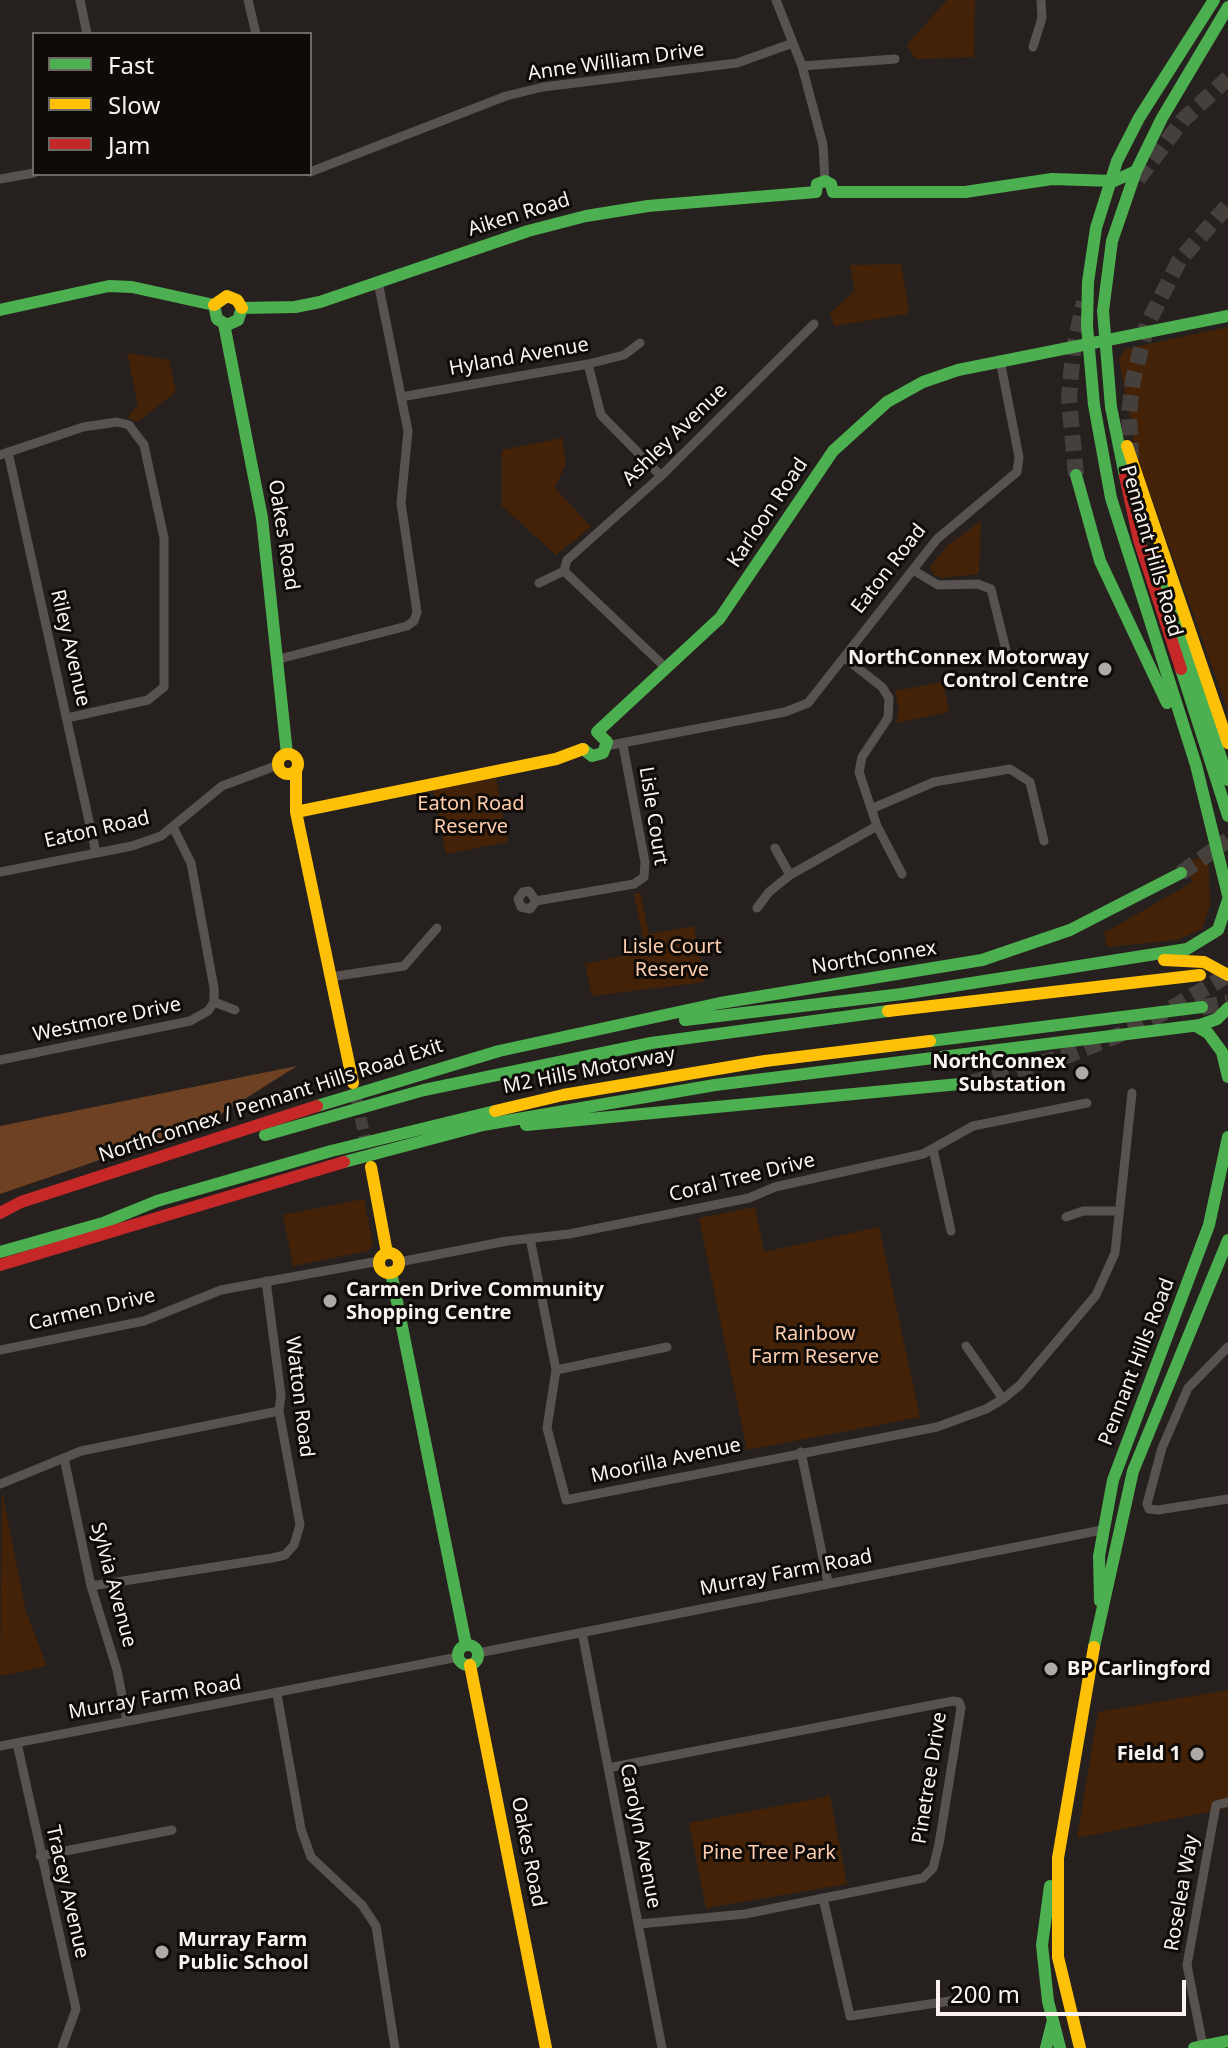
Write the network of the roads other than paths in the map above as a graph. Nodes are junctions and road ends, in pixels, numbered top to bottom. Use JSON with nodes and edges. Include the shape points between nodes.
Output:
{"nodes":[{"id":1,"x":80,"y":0,"type":"edge"},
{"id":2,"x":248,"y":0,"type":"edge"},
{"id":3,"x":776,"y":0,"type":"edge"},
{"id":4,"x":1041,"y":0,"type":"edge"},
{"id":5,"x":1214,"y":0,"type":"edge"},
{"id":6,"x":1228,"y":7,"type":"edge"},
{"id":7,"x":87,"y":32,"type":"edge"},
{"id":8,"x":256,"y":32,"type":"edge"},
{"id":9,"x":793,"y":43,"type":"junction"},
{"id":10,"x":1033,"y":47,"type":"dead end"},
{"id":11,"x":895,"y":59,"type":"dead end"},
{"id":12,"x":802,"y":66,"type":"junction"},
{"id":13,"x":312,"y":171,"type":"edge"},
{"id":14,"x":1136,"y":171,"type":"junction"},
{"id":15,"x":32,"y":173,"type":"edge"},
{"id":16,"x":0,"y":179,"type":"edge"},
{"id":17,"x":825,"y":181,"type":"junction"},
{"id":18,"x":1109,"y":181,"type":"junction"},
{"id":19,"x":816,"y":192,"type":"junction"},
{"id":20,"x":833,"y":192,"type":"junction"},
{"id":21,"x":378,"y":282,"type":"junction"},
{"id":22,"x":214,"y":305,"type":"junction"},
{"id":23,"x":242,"y":308,"type":"junction"},
{"id":24,"x":0,"y":310,"type":"edge"},
{"id":25,"x":1228,"y":316,"type":"edge"},
{"id":26,"x":224,"y":324,"type":"junction"},
{"id":27,"x":814,"y":324,"type":"dead end"},
{"id":28,"x":1105,"y":340,"type":"junction"},
{"id":29,"x":640,"y":343,"type":"dead end"},
{"id":30,"x":1088,"y":343,"type":"junction"},
{"id":31,"x":1000,"y":360,"type":"junction"},
{"id":32,"x":588,"y":364,"type":"junction"},
{"id":33,"x":1107,"y":375,"type":"junction"},
{"id":34,"x":401,"y":397,"type":"junction"},
{"id":35,"x":4,"y":454,"type":"edge"},
{"id":36,"x":1076,"y":475,"type":"tunnel mouth"},
{"id":37,"x":661,"y":476,"type":"junction"},
{"id":38,"x":913,"y":570,"type":"junction"},
{"id":39,"x":564,"y":571,"type":"junction"},
{"id":40,"x":539,"y":583,"type":"dead end"},
{"id":41,"x":1166,"y":584,"type":"dead end"},
{"id":42,"x":1007,"y":654,"type":"dead end"},
{"id":43,"x":845,"y":658,"type":"junction"},
{"id":44,"x":279,"y":659,"type":"junction"},
{"id":45,"x":666,"y":668,"type":"junction"},
{"id":46,"x":67,"y":718,"type":"junction"},
{"id":47,"x":597,"y":732,"type":"junction"},
{"id":48,"x":1228,"y":743,"type":"edge"},
{"id":49,"x":623,"y":745,"type":"junction"},
{"id":50,"x":606,"y":746,"type":"junction"},
{"id":51,"x":583,"y":749,"type":"junction"},
{"id":52,"x":1191,"y":750,"type":"junction"},
{"id":53,"x":286,"y":765,"type":"junction"},
{"id":54,"x":1228,"y":780,"type":"edge"},
{"id":55,"x":296,"y":807,"type":"junction"},
{"id":56,"x":871,"y":809,"type":"junction"},
{"id":57,"x":1228,"y":816,"type":"edge"},
{"id":58,"x":877,"y":826,"type":"junction"},
{"id":59,"x":173,"y":827,"type":"junction"},
{"id":60,"x":1044,"y":841,"type":"dead end"},
{"id":61,"x":775,"y":848,"type":"dead end"},
{"id":62,"x":96,"y":853,"type":"junction"},
{"id":63,"x":0,"y":872,"type":"edge"},
{"id":64,"x":1181,"y":873,"type":"tunnel mouth"},
{"id":65,"x":902,"y":874,"type":"dead end"},
{"id":66,"x":790,"y":875,"type":"junction"},
{"id":67,"x":1228,"y":898,"type":"edge"},
{"id":68,"x":536,"y":901,"type":"dead end"},
{"id":69,"x":757,"y":908,"type":"dead end"},
{"id":70,"x":437,"y":928,"type":"dead end"},
{"id":71,"x":1122,"y":959,"type":"junction"},
{"id":72,"x":1200,"y":975,"type":"dead end"},
{"id":73,"x":1228,"y":975,"type":"edge"},
{"id":74,"x":330,"y":977,"type":"junction"},
{"id":75,"x":214,"y":1002,"type":"junction"},
{"id":76,"x":1202,"y":1007,"type":"tunnel mouth"},
{"id":77,"x":1228,"y":1008,"type":"edge"},
{"id":78,"x":235,"y":1010,"type":"dead end"},
{"id":79,"x":1196,"y":1026,"type":"junction"},
{"id":80,"x":557,"y":1037,"type":"junction"},
{"id":81,"x":0,"y":1060,"type":"edge"},
{"id":82,"x":1228,"y":1077,"type":"edge"},
{"id":83,"x":353,"y":1083,"type":"tunnel mouth"},
{"id":84,"x":970,"y":1083,"type":"tunnel mouth"},
{"id":85,"x":1132,"y":1093,"type":"dead end"},
{"id":86,"x":1087,"y":1103,"type":"dead end"},
{"id":87,"x":1228,"y":1137,"type":"edge"},
{"id":88,"x":391,"y":1148,"type":"junction"},
{"id":89,"x":933,"y":1149,"type":"junction"},
{"id":90,"x":371,"y":1167,"type":"dead end"},
{"id":91,"x":1117,"y":1211,"type":"junction"},
{"id":92,"x":0,"y":1215,"type":"edge"},
{"id":93,"x":1066,"y":1217,"type":"dead end"},
{"id":94,"x":951,"y":1231,"type":"dead end"},
{"id":95,"x":530,"y":1238,"type":"junction"},
{"id":96,"x":1228,"y":1240,"type":"edge"},
{"id":97,"x":0,"y":1252,"type":"edge"},
{"id":98,"x":383,"y":1257,"type":"junction"},
{"id":99,"x":0,"y":1265,"type":"edge"},
{"id":100,"x":395,"y":1267,"type":"junction"},
{"id":101,"x":266,"y":1281,"type":"junction"},
{"id":102,"x":966,"y":1346,"type":"dead end"},
{"id":103,"x":667,"y":1347,"type":"dead end"},
{"id":104,"x":1228,"y":1347,"type":"edge"},
{"id":105,"x":0,"y":1350,"type":"edge"},
{"id":106,"x":556,"y":1370,"type":"junction"},
{"id":107,"x":1003,"y":1399,"type":"junction"},
{"id":108,"x":279,"y":1411,"type":"junction"},
{"id":109,"x":801,"y":1452,"type":"junction"},
{"id":110,"x":64,"y":1458,"type":"junction"},
{"id":111,"x":0,"y":1484,"type":"edge"},
{"id":112,"x":1228,"y":1499,"type":"edge"},
{"id":113,"x":1122,"y":1503,"type":"junction"},
{"id":114,"x":1102,"y":1530,"type":"junction"},
{"id":115,"x":828,"y":1582,"type":"junction"},
{"id":116,"x":91,"y":1586,"type":"junction"},
{"id":117,"x":1101,"y":1605,"type":"junction"},
{"id":118,"x":582,"y":1632,"type":"junction"},
{"id":119,"x":466,"y":1645,"type":"junction"},
{"id":120,"x":478,"y":1653,"type":"junction"},
{"id":121,"x":458,"y":1657,"type":"junction"},
{"id":122,"x":470,"y":1665,"type":"junction"},
{"id":123,"x":277,"y":1694,"type":"junction"},
{"id":124,"x":127,"y":1721,"type":"junction"},
{"id":125,"x":17,"y":1743,"type":"junction"},
{"id":126,"x":0,"y":1746,"type":"edge"},
{"id":127,"x":608,"y":1768,"type":"junction"},
{"id":128,"x":1228,"y":1802,"type":"edge"},
{"id":129,"x":172,"y":1830,"type":"dead end"},
{"id":130,"x":40,"y":1856,"type":"junction"},
{"id":131,"x":1058,"y":1858,"type":"junction"},
{"id":132,"x":823,"y":1898,"type":"junction"},
{"id":133,"x":639,"y":1924,"type":"junction"},
{"id":134,"x":983,"y":1996,"type":"dead end"},
{"id":135,"x":1053,"y":2022,"type":"junction"},
{"id":136,"x":1228,"y":2041,"type":"edge"},
{"id":137,"x":1199,"y":2047,"type":"edge"},
{"id":138,"x":62,"y":2048,"type":"edge"},
{"id":139,"x":395,"y":2048,"type":"edge"},
{"id":140,"x":546,"y":2048,"type":"edge"},
{"id":141,"x":662,"y":2048,"type":"edge"},
{"id":142,"x":1046,"y":2048,"type":"edge"},
{"id":143,"x":1060,"y":2048,"type":"edge"},
{"id":144,"x":1080,"y":2048,"type":"edge"}],
"edges":[{"from":1,"to":7,"type":"street"},
{"from":2,"to":8,"type":"street"},
{"from":3,"to":9,"type":"street"},
{"from":4,"to":10,"type":"street","via":[[1042,18]]},
{"from":5,"to":18,"type":"main road","name":"Pennant Hills Road","via":[[1139,118]]},
{"from":6,"to":14,"type":"main road","name":"Pennant Hills Road"},
{"from":9,"to":12,"type":"street"},
{"from":9,"to":13,"type":"street","name":"Anne William Drive","via":[[728,64],[518,93]]},
{"from":11,"to":12,"type":"street"},
{"from":12,"to":17,"type":"street","via":[[823,145]]},
{"from":14,"to":18,"type":"main road"},
{"from":14,"to":28,"type":"main road","name":"Pennant Hills Road","via":[[1106,277]]},
{"from":15,"to":16,"type":"street"},
{"from":17,"to":19,"type":"main road","via":[[817,184]]},
{"from":17,"to":20,"type":"main road"},
{"from":18,"to":20,"type":"main road","via":[[1052,179],[965,192]]},
{"from":18,"to":30,"type":"main road","name":"Pennant Hills Road","via":[[1089,266]]},
{"from":19,"to":20,"type":"main road","via":[[824,198]]},
{"from":19,"to":21,"type":"main road","name":"Aiken Road","via":[[586,216]]},
{"from":21,"to":23,"type":"main road","name":"Aiken Road","via":[[307,305]]},
{"from":21,"to":34,"type":"street"},
{"from":22,"to":23,"type":"main road","via":[[222,297],[232,297]]},
{"from":22,"to":24,"type":"main road","via":[[109,286]]},
{"from":22,"to":26,"type":"main road","via":[[214,315]]},
{"from":23,"to":26,"type":"main road","via":[[238,320]]},
{"from":25,"to":28,"type":"main road"},
{"from":26,"to":44,"type":"main road","name":"Oakes Road","via":[[262,518]]},
{"from":27,"to":37,"type":"street","name":"Ashley Avenue"},
{"from":28,"to":30,"type":"main road"},
{"from":28,"to":33,"type":"main road","name":"Pennant Hills Road"},
{"from":29,"to":32,"type":"street","name":"Hyland Avenue","via":[[624,355]]},
{"from":30,"to":31,"type":"main road"},
{"from":30,"to":52,"type":"main road","name":"Pennant Hills Road","via":[[1111,498]]},
{"from":31,"to":38,"type":"street","name":"Eaton Road","via":[[1019,457],[1017,472],[950,525]]},
{"from":31,"to":45,"type":"main road","name":"Karloon Road","via":[[923,382],[868,416],[833,451],[720,618]]},
{"from":32,"to":34,"type":"street","name":"Hyland Avenue"},
{"from":32,"to":37,"type":"street","via":[[601,415]]},
{"from":33,"to":48,"type":"main road"},
{"from":33,"to":57,"type":"main road","name":"Pennant Hills Road","via":[[1139,540]]},
{"from":34,"to":44,"type":"street","via":[[408,431],[401,503],[414,621]]},
{"from":35,"to":46,"type":"street","name":"Riley Avenue"},
{"from":35,"to":46,"type":"street","via":[[83,427],[129,425],[144,445],[156,493],[164,538],[164,687],[148,700]]},
{"from":36,"to":52,"type":"main road","via":[[1100,561]]},
{"from":37,"to":39,"type":"street","name":"Ashley Avenue","via":[[567,560]]},
{"from":38,"to":42,"type":"street","via":[[938,585],[978,584],[991,589]]},
{"from":38,"to":43,"type":"street","name":"Eaton Road"},
{"from":39,"to":40,"type":"street","name":"Ashley Avenue"},
{"from":39,"to":45,"type":"street"},
{"from":41,"to":54,"type":"main road"},
{"from":43,"to":49,"type":"street","name":"Eaton Road","via":[[801,708]]},
{"from":43,"to":56,"type":"street","via":[[882,687],[890,704],[886,724],[859,766]]},
{"from":44,"to":53,"type":"main road","name":"Oakes Road"},
{"from":45,"to":47,"type":"main road","name":"Karloon Road"},
{"from":46,"to":62,"type":"street","name":"Riley Avenue"},
{"from":47,"to":50,"type":"main road"},
{"from":47,"to":51,"type":"main road","via":[[586,735]]},
{"from":49,"to":50,"type":"street","name":"Eaton Road"},
{"from":49,"to":68,"type":"street","name":"Lisle Court","via":[[644,877],[634,884]]},
{"from":50,"to":51,"type":"main road","via":[[596,756]]},
{"from":51,"to":55,"type":"main road","via":[[556,759]]},
{"from":52,"to":67,"type":"main road","name":"Pennant Hills Road"},
{"from":53,"to":55,"type":"main road","name":"Oakes Road"},
{"from":53,"to":59,"type":"street","name":"Eaton Road","via":[[222,786]]},
{"from":55,"to":74,"type":"main road","name":"Oakes Road"},
{"from":56,"to":58,"type":"street"},
{"from":56,"to":60,"type":"street","via":[[934,782],[1010,769],[1030,782]]},
{"from":58,"to":65,"type":"street"},
{"from":58,"to":66,"type":"street"},
{"from":59,"to":62,"type":"street","name":"Eaton Road","via":[[146,841]]},
{"from":59,"to":75,"type":"street","via":[[191,863]]},
{"from":61,"to":66,"type":"street"},
{"from":62,"to":63,"type":"street","name":"Eaton Road"},
{"from":64,"to":80,"type":"main road","name":"NorthConnex","via":[[1070,930],[982,960],[720,1003]]},
{"from":66,"to":69,"type":"street"},
{"from":67,"to":71,"type":"main road","via":[[1222,924],[1197,945]]},
{"from":70,"to":74,"type":"street","via":[[404,966]]},
{"from":71,"to":73,"type":"main road","via":[[1204,962]]},
{"from":71,"to":80,"type":"main road","via":[[902,994]]},
{"from":72,"to":92,"type":"main road","name":"M2 Hills Motorway","via":[[794,1022],[584,1055],[330,1115]]},
{"from":74,"to":83,"type":"main road","name":"Oakes Road"},
{"from":75,"to":78,"type":"street"},
{"from":75,"to":81,"type":"street","name":"Westmore Drive","via":[[198,1019]]},
{"from":76,"to":97,"type":"main road","name":"M2 Hills Motorway","via":[[765,1061],[563,1095],[331,1151]]},
{"from":77,"to":79,"type":"main road"},
{"from":79,"to":82,"type":"main road","via":[[1222,1052]]},
{"from":79,"to":88,"type":"main road","via":[[673,1091],[550,1111]]},
{"from":80,"to":92,"type":"main road","name":"NorthConnex / Pennant Hills Road Exit","via":[[380,1085],[21,1202]]},
{"from":84,"to":88,"type":"main road","via":[[507,1127]]},
{"from":85,"to":91,"type":"street"},
{"from":86,"to":89,"type":"street","name":"Coral Tree Drive","via":[[973,1126]]},
{"from":87,"to":114,"type":"main road","name":"Pennant Hills Road","via":[[1209,1225],[1116,1470]]},
{"from":88,"to":99,"type":"main road"},
{"from":89,"to":94,"type":"street"},
{"from":89,"to":95,"type":"street","name":"Coral Tree Drive","via":[[738,1200]]},
{"from":90,"to":98,"type":"main road"},
{"from":91,"to":93,"type":"street"},
{"from":91,"to":107,"type":"street","via":[[1115,1253],[1096,1295]]},
{"from":95,"to":100,"type":"street","name":"Coral Tree Drive"},
{"from":95,"to":106,"type":"street","name":"Moorilla Avenue"},
{"from":96,"to":113,"type":"main road","name":"Pennant Hills Road"},
{"from":98,"to":100,"type":"main road","via":[[395,1255]]},
{"from":98,"to":100,"type":"main road","via":[[380,1269]]},
{"from":98,"to":101,"type":"street","name":"Carmen Drive"},
{"from":100,"to":119,"type":"main road"},
{"from":101,"to":105,"type":"street","name":"Carmen Drive","via":[[221,1290],[144,1321]]},
{"from":101,"to":108,"type":"street","name":"Watton Road"},
{"from":102,"to":107,"type":"street"},
{"from":103,"to":106,"type":"street"},
{"from":104,"to":112,"type":"street","via":[[1188,1388],[1147,1500],[1149,1509]]},
{"from":106,"to":109,"type":"street","name":"Moorilla Avenue","via":[[547,1428],[566,1500]]},
{"from":107,"to":109,"type":"street","via":[[937,1427]]},
{"from":108,"to":110,"type":"street"},
{"from":108,"to":116,"type":"street","name":"Watton Road","via":[[300,1525],[290,1551]]},
{"from":109,"to":115,"type":"street"},
{"from":110,"to":111,"type":"street"},
{"from":110,"to":116,"type":"street","name":"Sylvia Avenue"},
{"from":113,"to":114,"type":"main road","via":[[1111,1525]]},
{"from":113,"to":117,"type":"main road","name":"Pennant Hills Road"},
{"from":114,"to":115,"type":"street","name":"Murray Farm Road"},
{"from":114,"to":117,"type":"main road","name":"Pennant Hills Road","via":[[1097,1580]]},
{"from":115,"to":118,"type":"street","name":"Murray Farm Road"},
{"from":116,"to":124,"type":"street","name":"Sylvia Avenue"},
{"from":117,"to":131,"type":"main road","name":"Pennant Hills Road"},
{"from":118,"to":120,"type":"street","name":"Murray Farm Road"},
{"from":118,"to":127,"type":"street","name":"Carolyn Avenue"},
{"from":119,"to":120,"type":"main road"},
{"from":119,"to":121,"type":"main road"},
{"from":120,"to":122,"type":"main road"},
{"from":121,"to":122,"type":"main road"},
{"from":121,"to":123,"type":"street","name":"Murray Farm Road"},
{"from":122,"to":140,"type":"main road","name":"Oakes Road"},
{"from":123,"to":124,"type":"street","name":"Murray Farm Road"},
{"from":123,"to":139,"type":"street","via":[[301,1829],[311,1857],[362,1905],[376,1926]]},
{"from":124,"to":125,"type":"street","name":"Murray Farm Road"},
{"from":125,"to":126,"type":"street","name":"Murray Farm Road"},
{"from":125,"to":130,"type":"street","name":"Tracey Avenue"},
{"from":127,"to":132,"type":"street","name":"Pinetree Drive","via":[[959,1702],[945,1815],[929,1873]]},
{"from":127,"to":133,"type":"street","name":"Carolyn Avenue"},
{"from":128,"to":137,"type":"street","name":"Roselea Way","via":[[1216,1805],[1187,1965]]},
{"from":129,"to":130,"type":"street"},
{"from":130,"to":138,"type":"street","name":"Tracey Avenue","via":[[76,2009]]},
{"from":131,"to":135,"type":"main road","name":"Pennant Hills Road","via":[[1045,1901],[1042,1945]]},
{"from":131,"to":144,"type":"main road","name":"Pennant Hills Road","via":[[1058,1957]]},
{"from":132,"to":133,"type":"street","name":"Pinetree Drive","via":[[745,1914]]},
{"from":132,"to":134,"type":"street","via":[[850,2016]]},
{"from":133,"to":141,"type":"street","name":"Carolyn Avenue"},
{"from":135,"to":142,"type":"main road"},
{"from":135,"to":143,"type":"main road","name":"Pennant Hills Road"},
{"from":136,"to":137,"type":"main road"}]}
